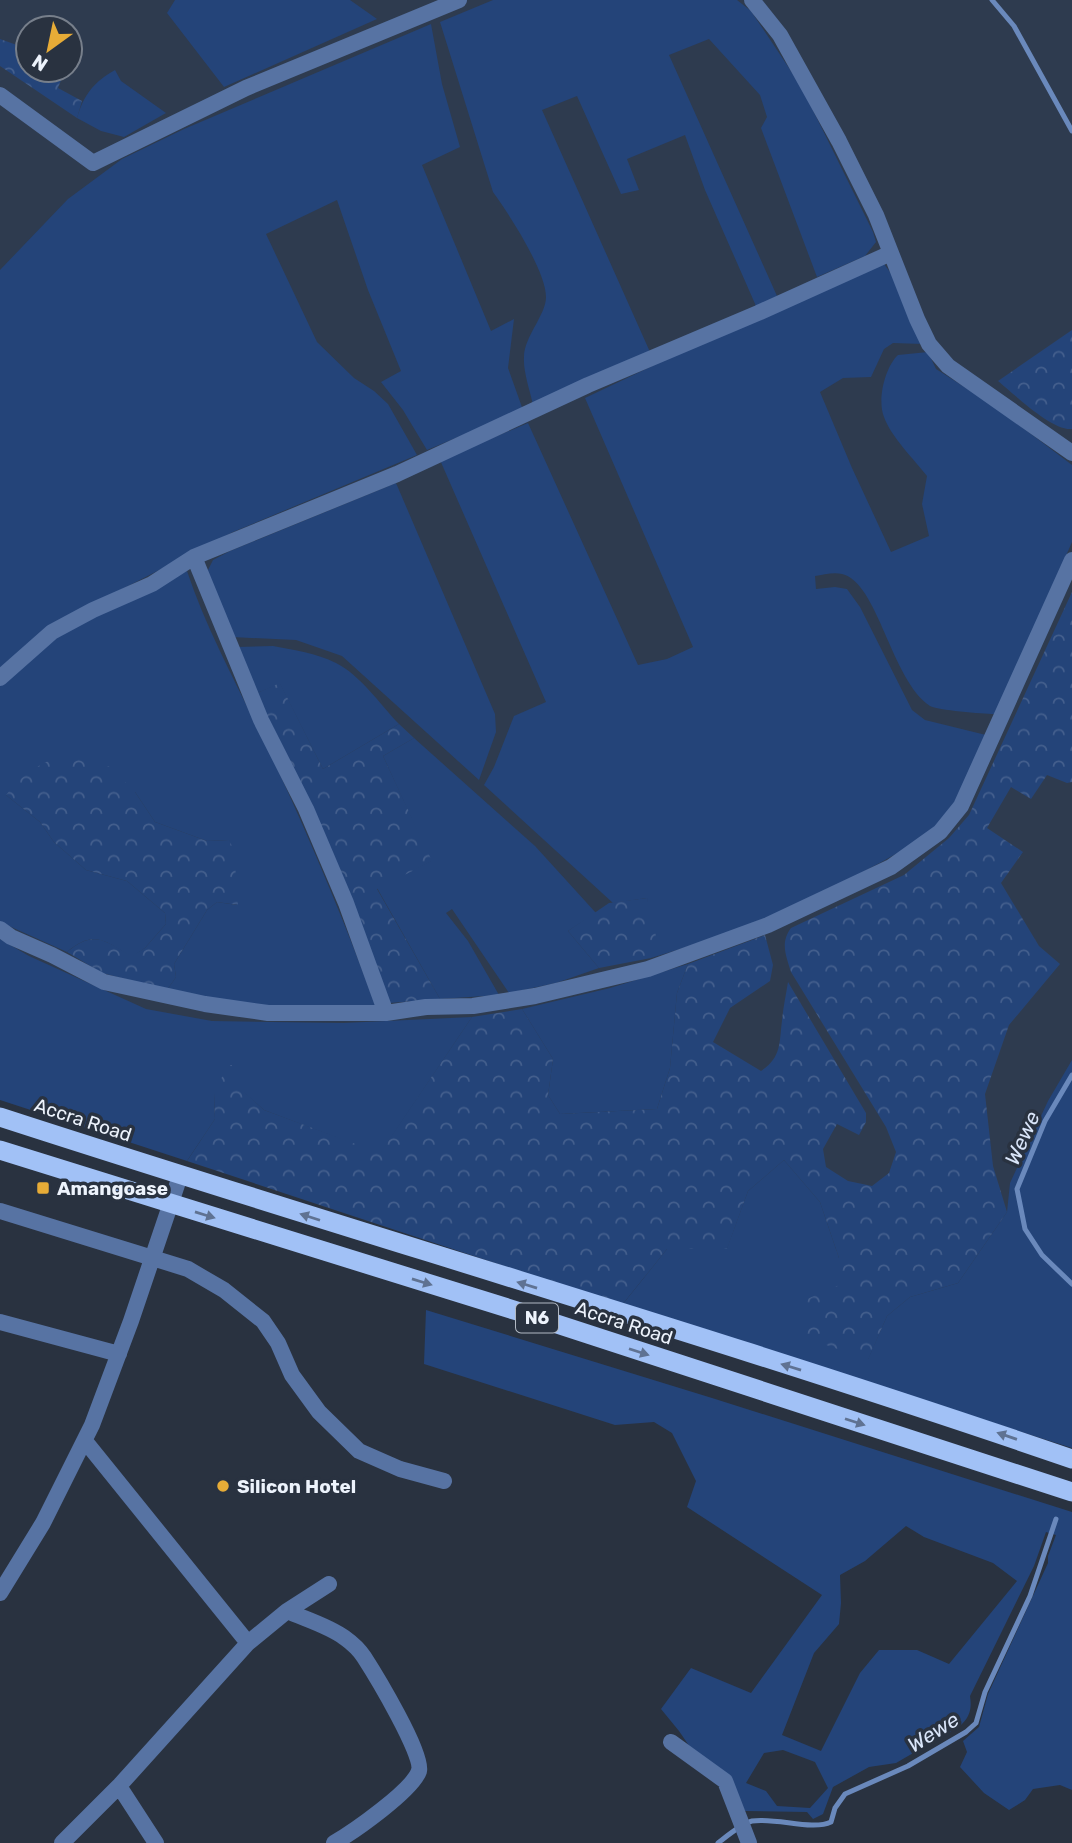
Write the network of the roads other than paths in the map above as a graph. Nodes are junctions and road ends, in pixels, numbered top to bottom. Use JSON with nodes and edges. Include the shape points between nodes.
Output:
{"nodes":[{"id":1,"x":460,"y":0,"type":"edge"},
{"id":2,"x":752,"y":0,"type":"edge"},
{"id":3,"x":0,"y":95,"type":"edge"},
{"id":4,"x":891,"y":253,"type":"junction"},
{"id":5,"x":1072,"y":453,"type":"edge"},
{"id":6,"x":194,"y":556,"type":"junction"},
{"id":7,"x":1072,"y":560,"type":"edge"},
{"id":8,"x":0,"y":678,"type":"edge"},
{"id":9,"x":0,"y":929,"type":"edge"},
{"id":10,"x":386,"y":1013,"type":"junction"},
{"id":11,"x":0,"y":1117,"type":"edge"},
{"id":12,"x":0,"y":1150,"type":"edge"},
{"id":13,"x":180,"y":1176,"type":"junction"},
{"id":14,"x":171,"y":1204,"type":"junction"},
{"id":15,"x":0,"y":1211,"type":"edge"},
{"id":16,"x":151,"y":1259,"type":"junction"},
{"id":17,"x":0,"y":1322,"type":"edge"},
{"id":18,"x":118,"y":1354,"type":"junction"},
{"id":19,"x":85,"y":1441,"type":"junction"},
{"id":20,"x":1072,"y":1458,"type":"edge"},
{"id":21,"x":444,"y":1481,"type":"dead end"},
{"id":22,"x":1072,"y":1492,"type":"edge"},
{"id":23,"x":329,"y":1584,"type":"dead end"},
{"id":24,"x":0,"y":1594,"type":"edge"},
{"id":25,"x":287,"y":1611,"type":"junction"},
{"id":26,"x":248,"y":1643,"type":"junction"},
{"id":27,"x":671,"y":1742,"type":"dead end"},
{"id":28,"x":119,"y":1786,"type":"junction"},
{"id":29,"x":745,"y":1831,"type":"edge"},
{"id":30,"x":62,"y":1843,"type":"edge"},
{"id":31,"x":156,"y":1843,"type":"edge"},
{"id":32,"x":334,"y":1843,"type":"edge"}],
"edges":[{"from":1,"to":3,"type":"street","via":[[246,88],[93,163]]},
{"from":2,"to":4,"type":"street","via":[[802,72]]},
{"from":4,"to":5,"type":"street","via":[[929,344],[948,366]]},
{"from":4,"to":6,"type":"street","via":[[397,474]]},
{"from":6,"to":8,"type":"street","via":[[152,584],[52,632]]},
{"from":6,"to":10,"type":"street","via":[[261,720],[346,903]]},
{"from":7,"to":10,"type":"street","via":[[961,806],[940,832],[911,854],[787,916],[648,969],[535,996]]},
{"from":9,"to":10,"type":"street","via":[[104,982],[162,997],[268,1013]]},
{"from":11,"to":13,"type":"highway","name":"Accra Road","number":"N6"},
{"from":12,"to":14,"type":"highway","name":"Accra Road","number":"N6"},
{"from":13,"to":14,"type":"street"},
{"from":20,"to":13,"type":"highway","name":"Accra Road","number":"N6","one_way":true},
{"from":14,"to":16,"type":"street"},
{"from":14,"to":22,"type":"highway","name":"Accra Road","number":"N6","one_way":true},
{"from":15,"to":16,"type":"street"},
{"from":16,"to":18,"type":"street"},
{"from":16,"to":21,"type":"street","via":[[188,1269],[263,1321],[292,1375],[319,1412],[359,1451]]},
{"from":17,"to":18,"type":"street"},
{"from":18,"to":19,"type":"street"},
{"from":19,"to":24,"type":"street"},
{"from":19,"to":26,"type":"street"},
{"from":23,"to":25,"type":"street"},
{"from":25,"to":26,"type":"street"},
{"from":25,"to":32,"type":"street","via":[[345,1638],[363,1656],[419,1758],[420,1769],[411,1785]]},
{"from":26,"to":28,"type":"street"},
{"from":27,"to":29,"type":"street","via":[[725,1781]]},
{"from":28,"to":30,"type":"street"},
{"from":28,"to":31,"type":"street"}]}
